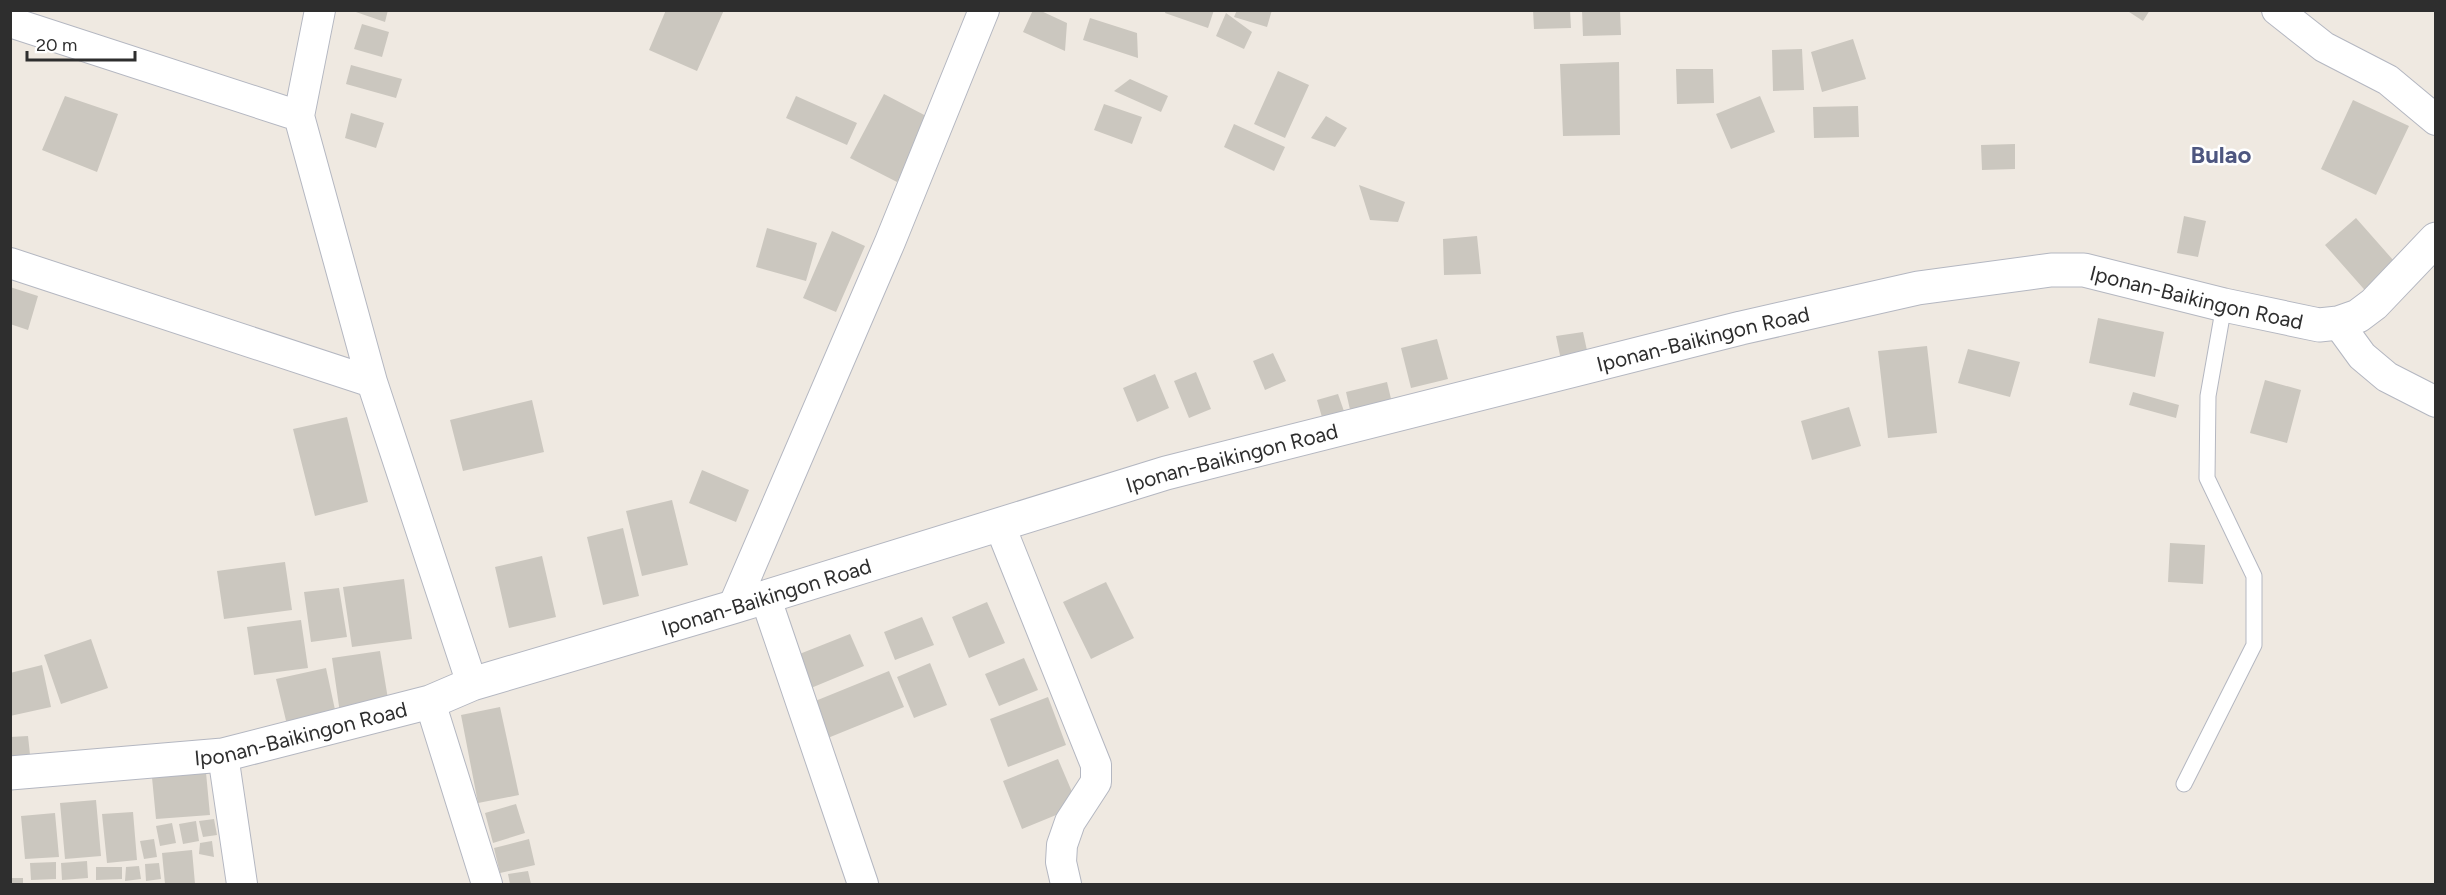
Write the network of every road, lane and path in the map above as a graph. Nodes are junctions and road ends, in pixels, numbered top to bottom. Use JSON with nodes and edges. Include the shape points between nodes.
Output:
{"nodes":[{"id":1,"x":320,"y":10,"type":"edge"},
{"id":2,"x":984,"y":10,"type":"edge"},
{"id":3,"x":2277,"y":10,"type":"edge"},
{"id":4,"x":10,"y":22,"type":"edge"},
{"id":5,"x":299,"y":116,"type":"junction"},
{"id":6,"x":2436,"y":120,"type":"edge"},
{"id":7,"x":2436,"y":239,"type":"edge"},
{"id":8,"x":10,"y":263,"type":"edge"},
{"id":9,"x":2224,"y":305,"type":"junction"},
{"id":10,"x":2338,"y":323,"type":"junction"},
{"id":11,"x":372,"y":382,"type":"junction"},
{"id":12,"x":2436,"y":402,"type":"edge"},
{"id":13,"x":1000,"y":526,"type":"junction"},
{"id":14,"x":765,"y":596,"type":"junction"},
{"id":15,"x":733,"y":607,"type":"junction"},
{"id":16,"x":472,"y":684,"type":"junction"},
{"id":17,"x":430,"y":702,"type":"junction"},
{"id":18,"x":223,"y":755,"type":"junction"},
{"id":19,"x":10,"y":773,"type":"edge"},
{"id":20,"x":2184,"y":784,"type":"dead end"},
{"id":21,"x":242,"y":885,"type":"edge"},
{"id":22,"x":487,"y":885,"type":"edge"},
{"id":23,"x":863,"y":885,"type":"edge"},
{"id":24,"x":1066,"y":885,"type":"edge"}],
"edges":[{"from":1,"to":5,"type":"street"},
{"from":2,"to":15,"type":"street","via":[[890,242]]},
{"from":3,"to":6,"type":"street","via":[[2324,47],[2388,80]]},
{"from":4,"to":5,"type":"street"},
{"from":5,"to":11,"type":"street"},
{"from":7,"to":10,"type":"street","name":"Iponan-Baikingon Road","via":[[2374,304],[2358,316]]},
{"from":8,"to":11,"type":"street"},
{"from":9,"to":10,"type":"street","name":"Iponan-Baikingon Road","via":[[2297,322]]},
{"from":9,"to":13,"type":"street","name":"Iponan-Baikingon Road","via":[[2084,270],[2051,270],[1918,288],[1741,328],[1178,470]]},
{"from":9,"to":20,"type":"lane","via":[[2208,396],[2206,478],[2254,576],[2254,645]]},
{"from":10,"to":12,"type":"street","via":[[2362,356],[2386,377]]},
{"from":11,"to":16,"type":"street"},
{"from":13,"to":14,"type":"street","name":"Iponan-Baikingon Road"},
{"from":13,"to":24,"type":"street","via":[[1096,765],[1096,782],[1070,822],[1062,845]]},
{"from":14,"to":15,"type":"street","name":"Iponan-Baikingon Road"},
{"from":14,"to":23,"type":"street"},
{"from":15,"to":16,"type":"street","name":"Iponan-Baikingon Road"},
{"from":16,"to":17,"type":"street","name":"Iponan-Baikingon Road"},
{"from":17,"to":18,"type":"street","name":"Iponan-Baikingon Road"},
{"from":17,"to":22,"type":"street"},
{"from":18,"to":19,"type":"street","name":"Iponan-Baikingon Road"},
{"from":18,"to":21,"type":"street"}]}
